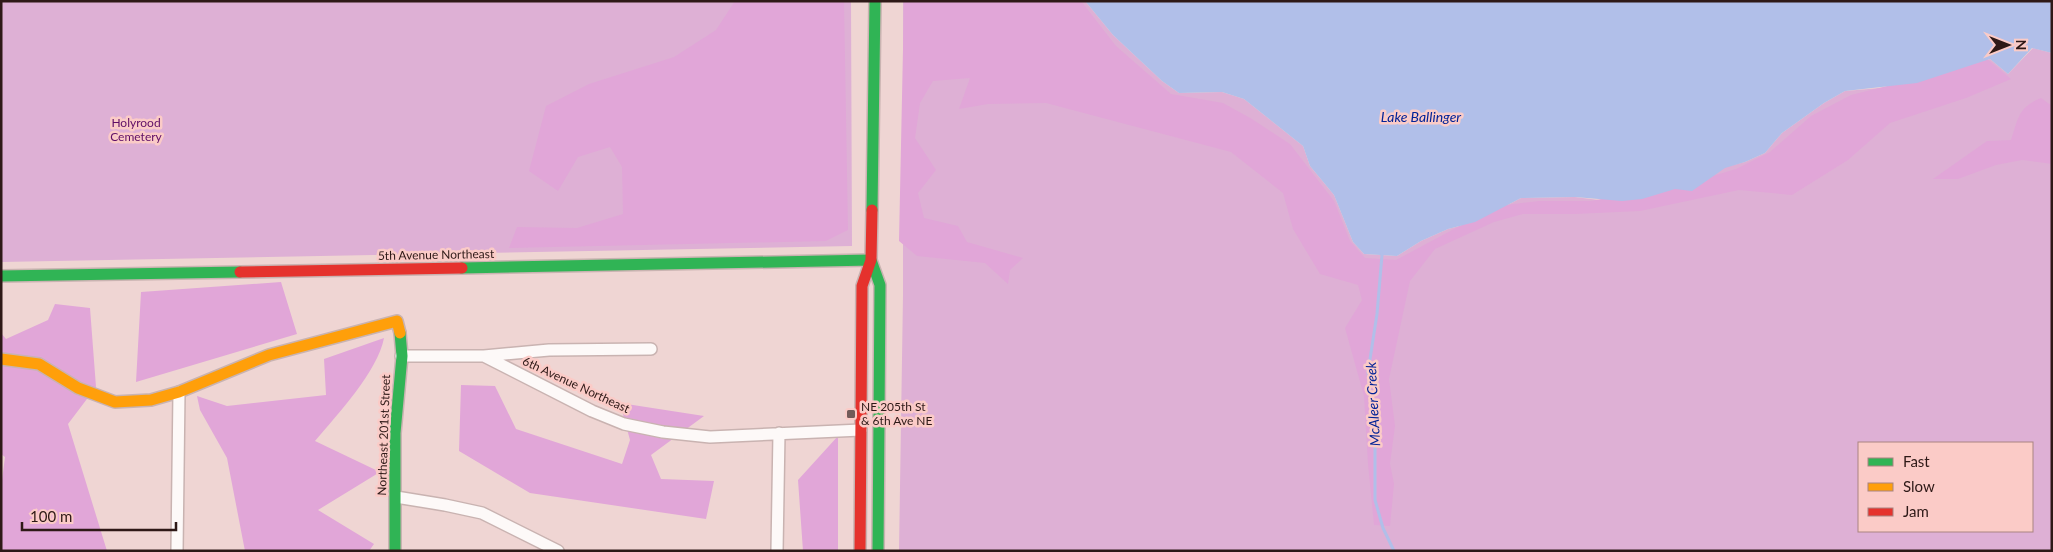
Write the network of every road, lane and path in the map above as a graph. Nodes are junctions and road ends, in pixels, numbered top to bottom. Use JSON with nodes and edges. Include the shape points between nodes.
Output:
{"nodes":[{"id":1,"x":875,"y":1,"type":"edge"},
{"id":2,"x":871,"y":260,"type":"junction"},
{"id":3,"x":1,"y":276,"type":"edge"},
{"id":4,"x":651,"y":349,"type":"dead end"},
{"id":5,"x":401,"y":356,"type":"junction"},
{"id":6,"x":484,"y":356,"type":"junction"},
{"id":7,"x":1,"y":359,"type":"edge"},
{"id":8,"x":880,"y":382,"type":"junction"},
{"id":9,"x":179,"y":392,"type":"junction"},
{"id":10,"x":861,"y":430,"type":"junction"},
{"id":11,"x":779,"y":433,"type":"junction"},
{"id":12,"x":879,"y":456,"type":"junction"},
{"id":13,"x":396,"y":497,"type":"junction"},
{"id":14,"x":177,"y":551,"type":"edge"},
{"id":15,"x":395,"y":551,"type":"edge"},
{"id":16,"x":558,"y":551,"type":"edge"},
{"id":17,"x":776,"y":551,"type":"edge"},
{"id":18,"x":860,"y":551,"type":"edge"},
{"id":19,"x":878,"y":551,"type":"edge"}],
"edges":[{"from":1,"to":2,"type":"street"},
{"from":2,"to":3,"type":"street","name":"5th Avenue Northeast"},
{"from":2,"to":8,"type":"street","via":[[880,285]]},
{"from":2,"to":10,"type":"street","via":[[862,286]]},
{"from":4,"to":6,"type":"street","via":[[549,350]]},
{"from":5,"to":6,"type":"street","name":"6th Avenue Northeast"},
{"from":5,"to":9,"type":"street","name":"Northeast 201st Street","via":[[397,320],[269,355]]},
{"from":5,"to":13,"type":"street","name":"Northeast 201st Street","via":[[396,417]]},
{"from":6,"to":11,"type":"street","name":"6th Avenue Northeast","via":[[624,424],[710,437]]},
{"from":7,"to":9,"type":"street","via":[[39,364],[78,388],[115,402],[152,400]]},
{"from":8,"to":10,"type":"street","via":[[870,410],[869,425]]},
{"from":8,"to":12,"type":"street"},
{"from":9,"to":14,"type":"street"},
{"from":10,"to":11,"type":"street","name":"6th Avenue Northeast"},
{"from":10,"to":12,"type":"street","via":[[868,435]]},
{"from":10,"to":18,"type":"street"},
{"from":11,"to":17,"type":"street"},
{"from":12,"to":19,"type":"street"},
{"from":13,"to":15,"type":"street","name":"Northeast 201st Street"},
{"from":13,"to":16,"type":"street","via":[[482,514]]}]}
